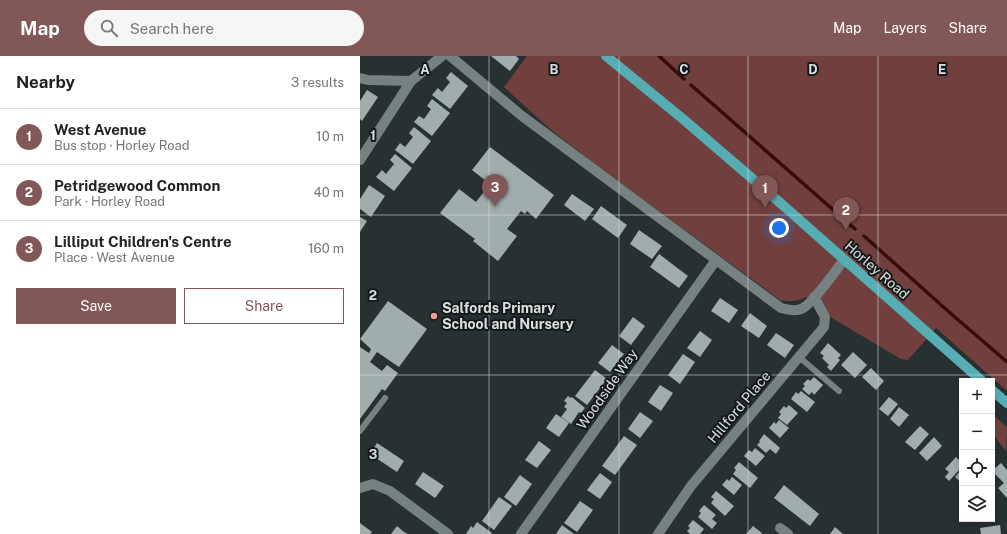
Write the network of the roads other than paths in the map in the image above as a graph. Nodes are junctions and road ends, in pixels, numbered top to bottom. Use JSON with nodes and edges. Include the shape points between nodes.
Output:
{"nodes":[{"id":1,"x":442,"y":56,"type":"edge"},
{"id":2,"x":450,"y":56,"type":"edge"},
{"id":3,"x":606,"y":56,"type":"edge"},
{"id":4,"x":360,"y":78,"type":"edge"},
{"id":5,"x":411,"y":81,"type":"junction"},
{"id":6,"x":360,"y":160,"type":"edge"},
{"id":7,"x":716,"y":260,"type":"junction"},
{"id":8,"x":844,"y":260,"type":"junction"},
{"id":9,"x":814,"y":297,"type":"junction"},
{"id":10,"x":799,"y":357,"type":"junction"},
{"id":11,"x":979,"y":378,"type":"edge"},
{"id":12,"x":838,"y":391,"type":"dead end"},
{"id":13,"x":995,"y":393,"type":"edge"},
{"id":14,"x":385,"y":398,"type":"dead end"},
{"id":15,"x":1007,"y":403,"type":"edge"},
{"id":16,"x":360,"y":431,"type":"edge"},
{"id":17,"x":360,"y":488,"type":"edge"},
{"id":18,"x":448,"y":534,"type":"edge"},
{"id":19,"x":521,"y":534,"type":"edge"},
{"id":20,"x":658,"y":534,"type":"edge"}],
"edges":[{"from":1,"to":5,"type":"street"},
{"from":2,"to":7,"type":"street","via":[[522,116]]},
{"from":3,"to":8,"type":"main road","name":"Horley Road","via":[[683,119]]},
{"from":4,"to":5,"type":"street"},
{"from":5,"to":6,"type":"street"},
{"from":7,"to":9,"type":"street","via":[[781,308],[803,308]]},
{"from":7,"to":19,"type":"street","name":"Woodside Way"},
{"from":8,"to":9,"type":"street"},
{"from":8,"to":11,"type":"main road","name":"Horley Road"},
{"from":9,"to":10,"type":"street","name":"Hillford Place","via":[[826,317],[824,327]]},
{"from":10,"to":12,"type":"lane"},
{"from":10,"to":20,"type":"street","name":"Hillford Place","via":[[691,486]]},
{"from":13,"to":15,"type":"main road"},
{"from":14,"to":16,"type":"lane"},
{"from":17,"to":18,"type":"street","via":[[372,484],[390,491]]}]}
